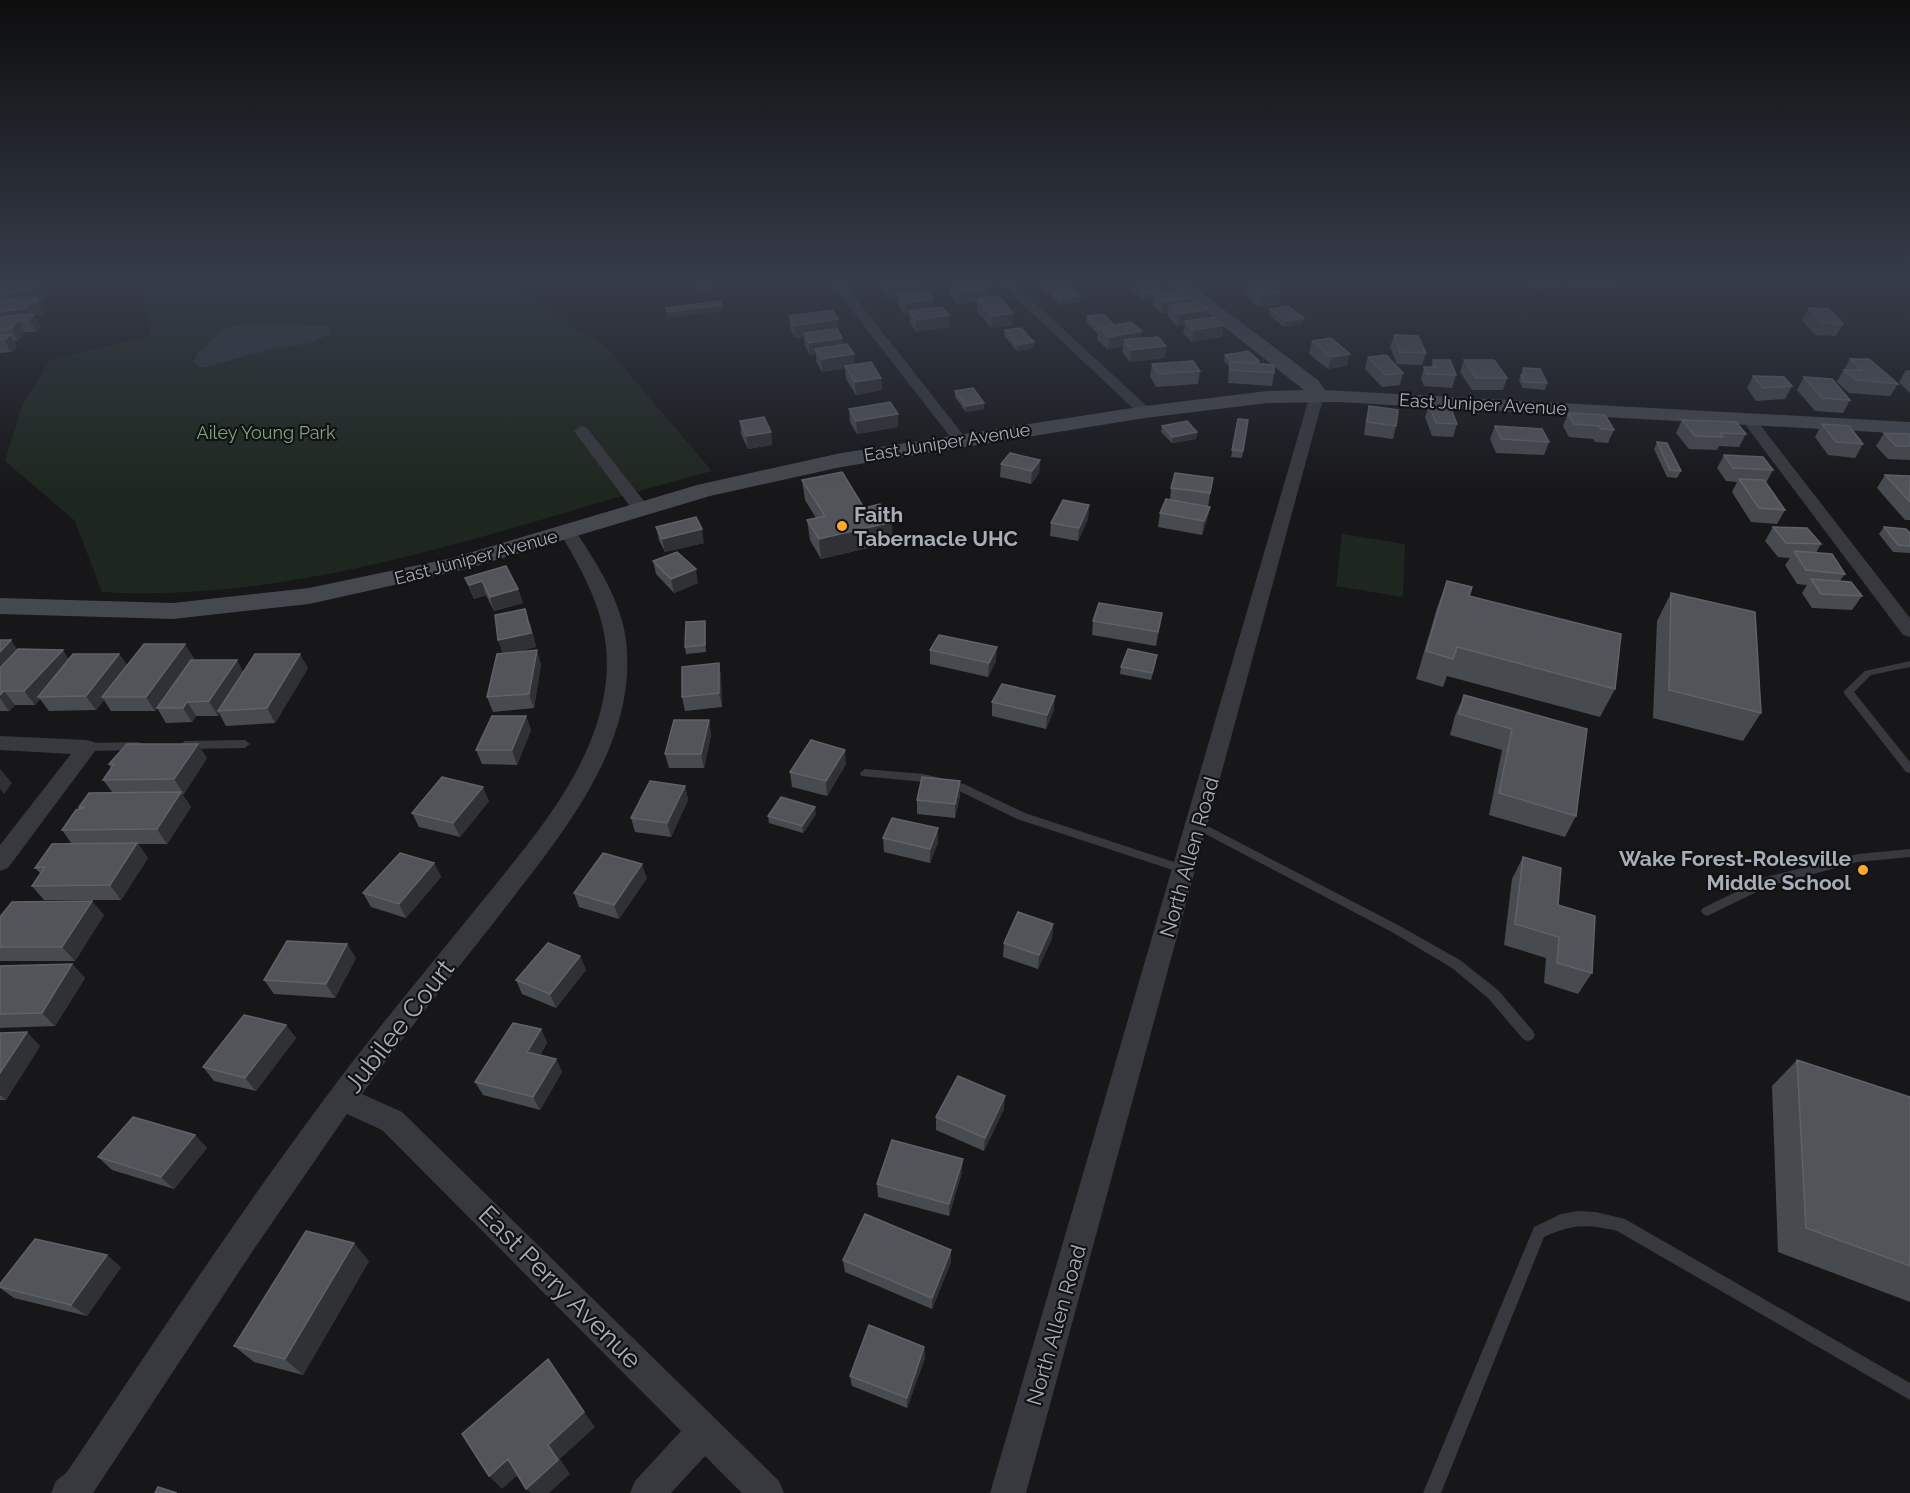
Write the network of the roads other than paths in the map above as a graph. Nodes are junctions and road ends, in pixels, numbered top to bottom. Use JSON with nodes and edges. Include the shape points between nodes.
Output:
{"nodes":[{"id":1,"x":891,"y":352,"type":"edge"},
{"id":2,"x":1080,"y":352,"type":"edge"},
{"id":3,"x":1268,"y":352,"type":"edge"},
{"id":4,"x":1317,"y":395,"type":"junction"},
{"id":5,"x":1145,"y":412,"type":"junction"},
{"id":6,"x":1749,"y":420,"type":"junction"},
{"id":7,"x":1910,"y":428,"type":"edge"},
{"id":8,"x":582,"y":431,"type":"dead end"},
{"id":9,"x":960,"y":440,"type":"junction"},
{"id":10,"x":641,"y":509,"type":"junction"},
{"id":11,"x":568,"y":533,"type":"junction"},
{"id":12,"x":0,"y":606,"type":"edge"},
{"id":13,"x":1910,"y":631,"type":"edge"},
{"id":14,"x":1910,"y":664,"type":"edge"},
{"id":15,"x":0,"y":743,"type":"edge"},
{"id":16,"x":245,"y":744,"type":"dead end"},
{"id":17,"x":177,"y":745,"type":"edge"},
{"id":18,"x":154,"y":746,"type":"edge"},
{"id":19,"x":87,"y":747,"type":"junction"},
{"id":20,"x":1910,"y":769,"type":"edge"},
{"id":21,"x":865,"y":773,"type":"dead end"},
{"id":22,"x":1198,"y":825,"type":"junction"},
{"id":23,"x":1910,"y":853,"type":"edge"},
{"id":24,"x":0,"y":862,"type":"edge"},
{"id":25,"x":1185,"y":870,"type":"junction"},
{"id":26,"x":1707,"y":911,"type":"dead end"},
{"id":27,"x":1528,"y":1035,"type":"dead end"},
{"id":28,"x":342,"y":1098,"type":"junction"},
{"id":29,"x":1910,"y":1392,"type":"edge"},
{"id":30,"x":704,"y":1432,"type":"junction"},
{"id":31,"x":68,"y":1493,"type":"edge"},
{"id":32,"x":647,"y":1493,"type":"edge"},
{"id":33,"x":767,"y":1493,"type":"edge"},
{"id":34,"x":1008,"y":1493,"type":"edge"},
{"id":35,"x":1432,"y":1493,"type":"edge"}],
"edges":[{"from":1,"to":9,"type":"street"},
{"from":2,"to":5,"type":"street"},
{"from":3,"to":4,"type":"street","via":[[1311,384]]},
{"from":4,"to":5,"type":"street","name":"East Juniper Avenue"},
{"from":4,"to":6,"type":"street","name":"East Juniper Avenue"},
{"from":4,"to":22,"type":"street","name":"North Allen Road"},
{"from":5,"to":9,"type":"street","name":"East Juniper Avenue"},
{"from":6,"to":7,"type":"street","name":"East Juniper Avenue"},
{"from":6,"to":13,"type":"street"},
{"from":8,"to":10,"type":"street"},
{"from":9,"to":10,"type":"street","name":"East Juniper Avenue","via":[[772,473]]},
{"from":10,"to":11,"type":"street","name":"East Juniper Avenue"},
{"from":11,"to":12,"type":"street","name":"East Juniper Avenue","via":[[394,580],[281,601],[173,611]]},
{"from":11,"to":28,"type":"street","name":"Jubilee Court","via":[[603,591],[618,644],[616,676],[601,742],[586,776],[547,837]]},
{"from":14,"to":20,"type":"lane","via":[[1868,673],[1848,692]]},
{"from":15,"to":19,"type":"street"},
{"from":16,"to":17,"type":"lane"},
{"from":18,"to":19,"type":"lane"},
{"from":19,"to":24,"type":"street"},
{"from":21,"to":25,"type":"lane","via":[[924,778],[960,787],[1021,816]]},
{"from":22,"to":25,"type":"street","name":"North Allen Road"},
{"from":22,"to":27,"type":"lane","via":[[1456,964],[1493,994]]},
{"from":23,"to":26,"type":"lane","via":[[1858,858],[1766,882]]},
{"from":25,"to":34,"type":"street","name":"North Allen Road"},
{"from":28,"to":30,"type":"street","name":"East Perry Avenue","via":[[392,1121]]},
{"from":28,"to":31,"type":"street","name":"Jubilee Court","via":[[79,1484]]},
{"from":29,"to":35,"type":"lane","via":[[1620,1224],[1586,1216],[1566,1218],[1539,1232]]},
{"from":30,"to":32,"type":"street"},
{"from":30,"to":33,"type":"street","name":"East Perry Avenue"}]}
